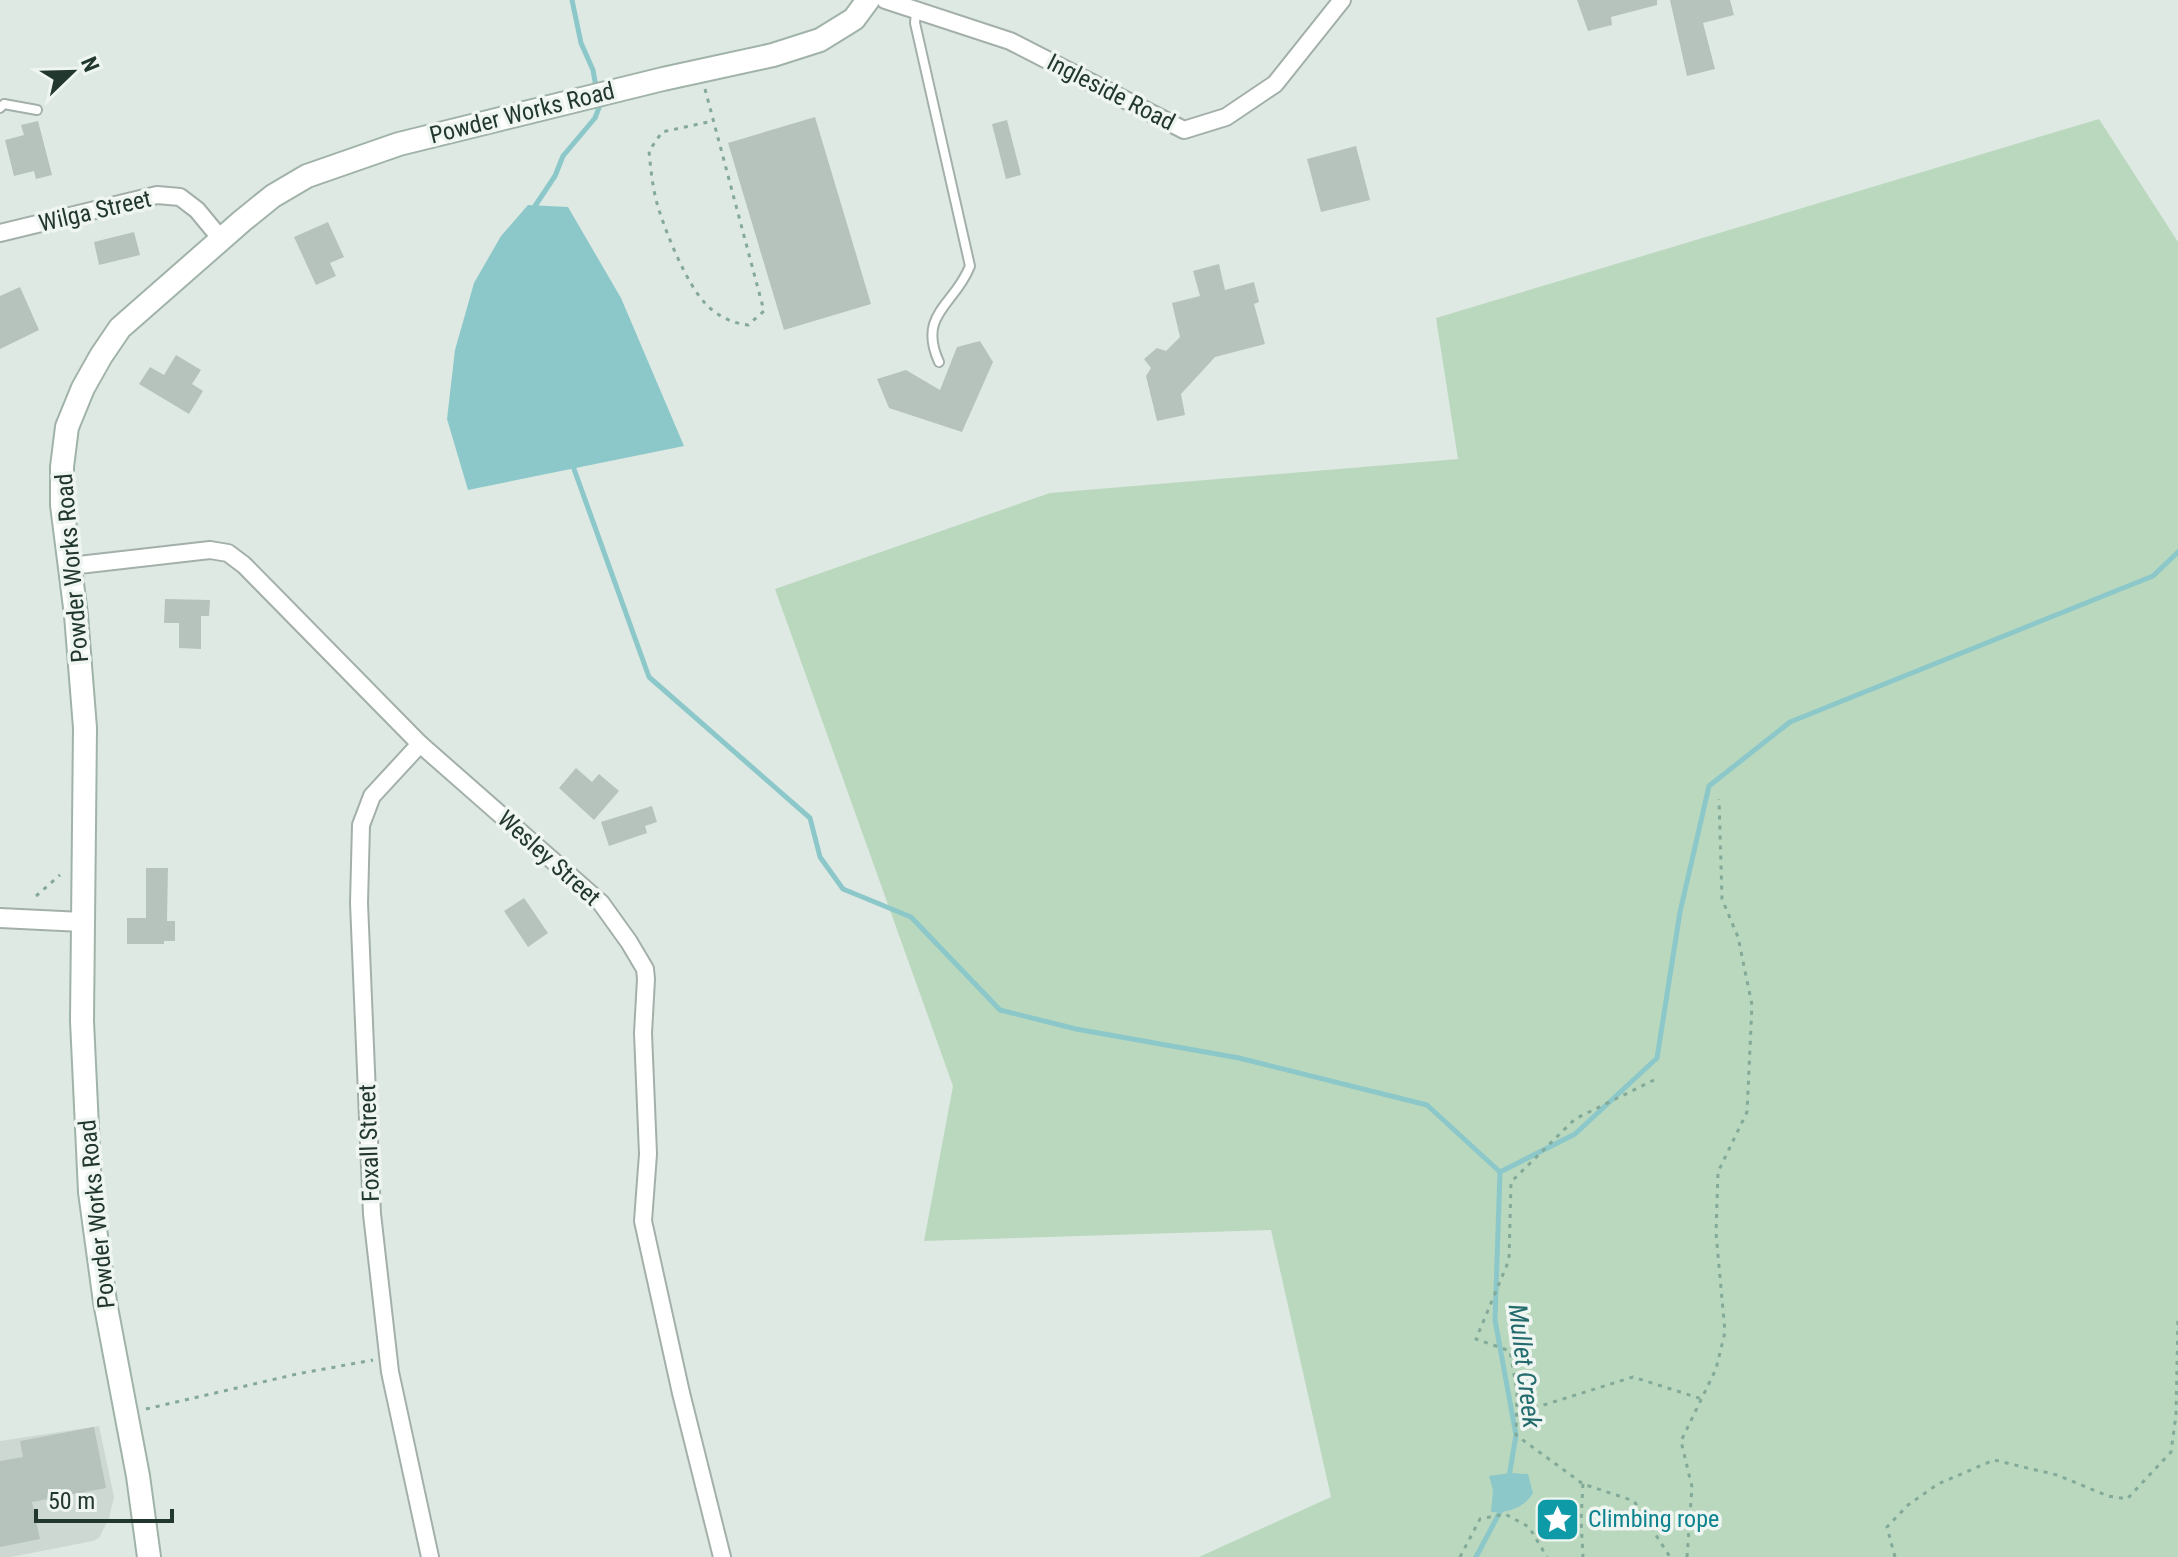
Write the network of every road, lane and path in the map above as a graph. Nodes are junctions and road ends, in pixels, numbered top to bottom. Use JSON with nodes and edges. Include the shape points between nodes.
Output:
{"nodes":[{"id":1,"x":868,"y":0,"type":"edge"},
{"id":2,"x":885,"y":0,"type":"edge"},
{"id":3,"x":1342,"y":0,"type":"edge"},
{"id":4,"x":916,"y":10,"type":"junction"},
{"id":5,"x":701,"y":70,"type":"junction"},
{"id":6,"x":0,"y":108,"type":"edge"},
{"id":7,"x":37,"y":110,"type":"dead end"},
{"id":8,"x":713,"y":121,"type":"junction"},
{"id":9,"x":0,"y":233,"type":"edge"},
{"id":10,"x":221,"y":239,"type":"junction"},
{"id":11,"x":939,"y":362,"type":"dead end"},
{"id":12,"x":70,"y":566,"type":"junction"},
{"id":13,"x":420,"y":744,"type":"junction"},
{"id":14,"x":1719,"y":799,"type":"dead end"},
{"id":15,"x":60,"y":875,"type":"dead end"},
{"id":16,"x":36,"y":896,"type":"dead end"},
{"id":17,"x":0,"y":918,"type":"edge"},
{"id":18,"x":82,"y":922,"type":"junction"},
{"id":19,"x":1654,"y":1080,"type":"dead end"},
{"id":20,"x":2178,"y":1317,"type":"edge"},
{"id":21,"x":388,"y":1357,"type":"junction"},
{"id":22,"x":1702,"y":1399,"type":"junction"},
{"id":23,"x":1534,"y":1408,"type":"dead end"},
{"id":24,"x":126,"y":1414,"type":"junction"},
{"id":25,"x":1583,"y":1484,"type":"junction"},
{"id":26,"x":149,"y":1557,"type":"edge"},
{"id":27,"x":430,"y":1557,"type":"edge"},
{"id":28,"x":722,"y":1557,"type":"edge"},
{"id":29,"x":1460,"y":1557,"type":"edge"},
{"id":30,"x":1547,"y":1557,"type":"edge"},
{"id":31,"x":1583,"y":1557,"type":"edge"},
{"id":32,"x":1670,"y":1557,"type":"edge"},
{"id":33,"x":1687,"y":1557,"type":"edge"},
{"id":34,"x":1895,"y":1557,"type":"edge"}],
"edges":[{"from":1,"to":5,"type":"main road","name":"Powder Works Road","via":[[854,19],[820,40]]},
{"from":2,"to":4,"type":"street","name":"Ingleside Road"},
{"from":3,"to":4,"type":"street","name":"Ingleside Road","via":[[1275,84],[1226,117],[1184,130],[1010,41]]},
{"from":4,"to":11,"type":"lane","via":[[970,266],[933,322],[933,349]]},
{"from":5,"to":8,"type":"path"},
{"from":5,"to":10,"type":"main road","name":"Powder Works Road","via":[[399,144],[307,176]]},
{"from":6,"to":7,"type":"lane","via":[[4,104]]},
{"from":8,"to":8,"type":"path","via":[[764,311],[748,325],[726,319],[705,303],[672,242],[653,187],[649,151],[662,132]]},
{"from":9,"to":10,"type":"street","name":"Wilga Street","via":[[157,195],[180,197]]},
{"from":10,"to":12,"type":"main road","name":"Powder Works Road","via":[[120,328],[83,388],[67,427],[62,467]]},
{"from":12,"to":13,"type":"street","name":"Wesley Street","via":[[210,550],[228,553]]},
{"from":12,"to":18,"type":"main road","name":"Powder Works Road","via":[[85,728]]},
{"from":13,"to":21,"type":"street","name":"Foxall Street","via":[[372,796],[361,825],[359,903],[371,1199]]},
{"from":13,"to":28,"type":"street","name":"Wesley Street","via":[[601,903],[645,969],[648,1154],[643,1221]]},
{"from":14,"to":22,"type":"path","via":[[1722,899],[1738,937],[1752,1005],[1747,1112],[1718,1172],[1716,1233],[1725,1332]]},
{"from":15,"to":16,"type":"path"},
{"from":17,"to":18,"type":"street"},
{"from":18,"to":24,"type":"main road","name":"Powder Works Road","via":[[90,1192]]},
{"from":19,"to":25,"type":"path","via":[[1575,1119],[1511,1182],[1509,1260],[1476,1339],[1510,1351],[1517,1392],[1516,1435]]},
{"from":20,"to":34,"type":"path","via":[[2171,1452],[2127,1499],[1994,1460],[1938,1484],[1908,1505],[1887,1527]]},
{"from":21,"to":24,"type":"path"},
{"from":21,"to":27,"type":"street","name":"Foxall Street"},
{"from":22,"to":23,"type":"path","via":[[1633,1377]]},
{"from":22,"to":33,"type":"path","via":[[1681,1441],[1692,1487]]},
{"from":24,"to":26,"type":"main road","name":"Powder Works Road"},
{"from":25,"to":31,"type":"path"},
{"from":25,"to":32,"type":"path","via":[[1634,1501]]},
{"from":29,"to":30,"type":"path","via":[[1480,1519],[1505,1514],[1529,1527]]}]}
